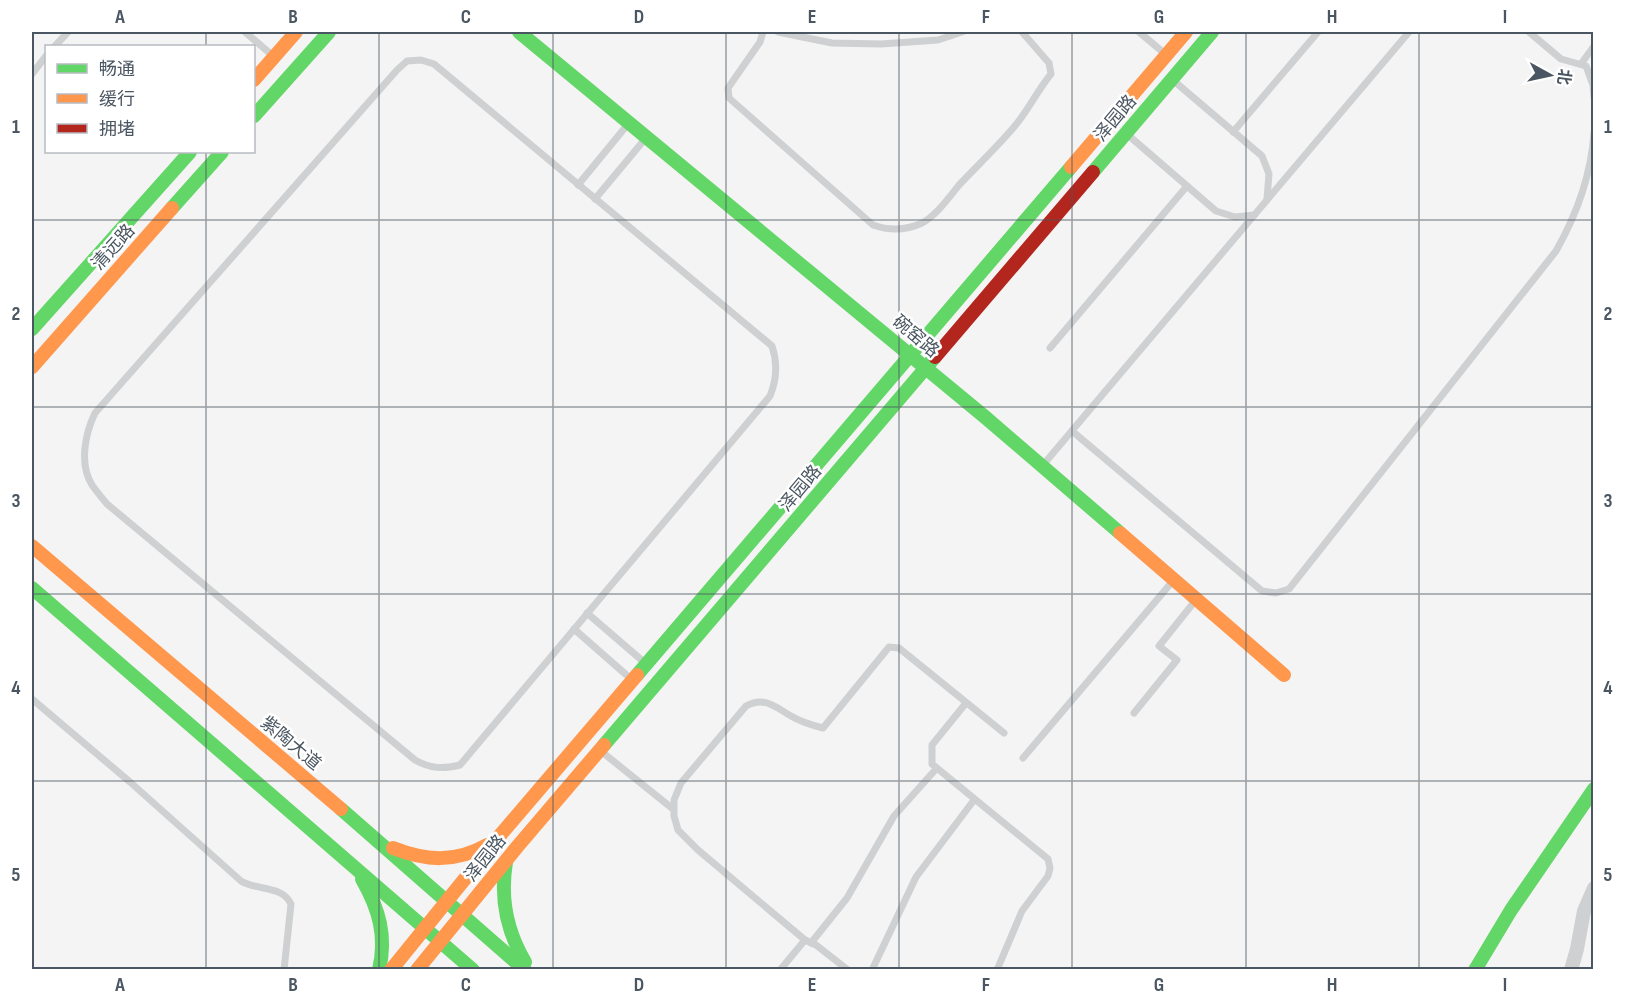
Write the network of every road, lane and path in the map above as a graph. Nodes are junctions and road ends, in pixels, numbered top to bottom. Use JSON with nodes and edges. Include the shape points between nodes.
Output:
{"nodes":[{"id":1,"x":68,"y":32,"type":"edge"},
{"id":2,"x":245,"y":32,"type":"edge"},
{"id":3,"x":296,"y":32,"type":"edge"},
{"id":4,"x":329,"y":32,"type":"edge"},
{"id":5,"x":519,"y":32,"type":"edge"},
{"id":6,"x":763,"y":32,"type":"edge"},
{"id":7,"x":777,"y":32,"type":"edge"},
{"id":8,"x":962,"y":32,"type":"edge"},
{"id":9,"x":1022,"y":32,"type":"edge"},
{"id":10,"x":1139,"y":32,"type":"edge"},
{"id":11,"x":1186,"y":32,"type":"edge"},
{"id":12,"x":1212,"y":32,"type":"edge"},
{"id":13,"x":1318,"y":32,"type":"edge"},
{"id":14,"x":1409,"y":32,"type":"edge"},
{"id":15,"x":1529,"y":32,"type":"edge"},
{"id":16,"x":56,"y":45,"type":"edge"},
{"id":17,"x":1593,"y":46,"type":"edge"},
{"id":18,"x":1166,"y":55,"type":"junction"},
{"id":19,"x":45,"y":57,"type":"edge"},
{"id":20,"x":274,"y":57,"type":"junction"},
{"id":21,"x":1581,"y":64,"type":"junction"},
{"id":22,"x":32,"y":74,"type":"edge"},
{"id":23,"x":255,"y":79,"type":"edge"},
{"id":24,"x":1172,"y":79,"type":"junction"},
{"id":25,"x":1593,"y":97,"type":"edge"},
{"id":26,"x":255,"y":115,"type":"edge"},
{"id":27,"x":629,"y":123,"type":"junction"},
{"id":28,"x":1233,"y":132,"type":"junction"},
{"id":29,"x":1593,"y":133,"type":"edge"},
{"id":30,"x":1126,"y":134,"type":"junction"},
{"id":31,"x":647,"y":137,"type":"junction"},
{"id":32,"x":189,"y":153,"type":"edge"},
{"id":33,"x":221,"y":153,"type":"edge"},
{"id":34,"x":578,"y":185,"type":"junction"},
{"id":35,"x":1187,"y":186,"type":"junction"},
{"id":36,"x":596,"y":199,"type":"junction"},
{"id":37,"x":1267,"y":200,"type":"junction"},
{"id":38,"x":1254,"y":215,"type":"junction"},
{"id":39,"x":32,"y":329,"type":"edge"},
{"id":40,"x":1050,"y":348,"type":"dead end"},
{"id":41,"x":910,"y":355,"type":"junction"},
{"id":42,"x":32,"y":367,"type":"edge"},
{"id":43,"x":926,"y":367,"type":"junction"},
{"id":44,"x":1072,"y":432,"type":"junction"},
{"id":45,"x":1042,"y":466,"type":"junction"},
{"id":46,"x":32,"y":546,"type":"edge"},
{"id":47,"x":1174,"y":580,"type":"junction"},
{"id":48,"x":32,"y":588,"type":"edge"},
{"id":49,"x":1197,"y":599,"type":"junction"},
{"id":50,"x":588,"y":613,"type":"junction"},
{"id":51,"x":574,"y":629,"type":"junction"},
{"id":52,"x":646,"y":664,"type":"junction"},
{"id":53,"x":1284,"y":675,"type":"dead end"},
{"id":54,"x":633,"y":680,"type":"junction"},
{"id":55,"x":32,"y":699,"type":"edge"},
{"id":56,"x":966,"y":703,"type":"junction"},
{"id":57,"x":1134,"y":713,"type":"dead end"},
{"id":58,"x":1004,"y":734,"type":"dead end"},
{"id":59,"x":600,"y":750,"type":"junction"},
{"id":60,"x":1023,"y":758,"type":"dead end"},
{"id":61,"x":936,"y":769,"type":"junction"},
{"id":62,"x":1593,"y":789,"type":"edge"},
{"id":63,"x":974,"y":800,"type":"junction"},
{"id":64,"x":673,"y":809,"type":"junction"},
{"id":65,"x":497,"y":839,"type":"junction"},
{"id":66,"x":378,"y":841,"type":"junction"},
{"id":67,"x":507,"y":859,"type":"junction"},
{"id":68,"x":355,"y":866,"type":"junction"},
{"id":69,"x":1593,"y":888,"type":"edge"},
{"id":70,"x":447,"y":901,"type":"junction"},
{"id":71,"x":462,"y":914,"type":"junction"},
{"id":72,"x":425,"y":928,"type":"junction"},
{"id":73,"x":440,"y":941,"type":"junction"},
{"id":74,"x":808,"y":941,"type":"junction"},
{"id":75,"x":284,"y":969,"type":"edge"},
{"id":76,"x":379,"y":969,"type":"edge"},
{"id":77,"x":391,"y":969,"type":"edge"},
{"id":78,"x":417,"y":969,"type":"edge"},
{"id":79,"x":473,"y":969,"type":"edge"},
{"id":80,"x":525,"y":969,"type":"edge"},
{"id":81,"x":530,"y":969,"type":"edge"},
{"id":82,"x":780,"y":969,"type":"edge"},
{"id":83,"x":848,"y":969,"type":"edge"},
{"id":84,"x":872,"y":969,"type":"edge"},
{"id":85,"x":997,"y":969,"type":"edge"},
{"id":86,"x":1475,"y":969,"type":"edge"},
{"id":87,"x":1571,"y":969,"type":"edge"}],
"edges":[{"from":1,"to":16,"type":"lane"},
{"from":2,"to":20,"type":"lane"},
{"from":3,"to":20,"type":"street"},
{"from":4,"to":26,"type":"street"},
{"from":5,"to":27,"type":"street","name":"碗窑路"},
{"from":6,"to":9,"type":"lane","via":[[728,88],[729,98],[873,225],[891,230],[908,229],[931,218],[1016,126],[1051,74],[1049,63]]},
{"from":7,"to":8,"type":"lane","via":[[832,43],[881,44],[938,40]]},
{"from":10,"to":18,"type":"lane"},
{"from":11,"to":18,"type":"street","name":"泽园路"},
{"from":12,"to":24,"type":"street","name":"泽园路"},
{"from":13,"to":28,"type":"lane"},
{"from":14,"to":37,"type":"lane"},
{"from":15,"to":21,"type":"lane","via":[[1561,58]]},
{"from":17,"to":21,"type":"lane"},
{"from":18,"to":41,"type":"street","name":"泽园路"},
{"from":19,"to":22,"type":"lane"},
{"from":20,"to":23,"type":"street"},
{"from":21,"to":25,"type":"lane","via":[[1586,66],[1593,85]]},
{"from":24,"to":28,"type":"lane"},
{"from":24,"to":30,"type":"street","name":"泽园路"},
{"from":27,"to":31,"type":"street","name":"碗窑路"},
{"from":27,"to":34,"type":"lane"},
{"from":28,"to":37,"type":"lane","via":[[1267,165]]},
{"from":29,"to":44,"type":"lane","via":[[1584,190],[1556,251],[1289,589],[1276,593],[1262,591]]},
{"from":30,"to":35,"type":"lane"},
{"from":30,"to":43,"type":"street","name":"泽园路"},
{"from":31,"to":36,"type":"lane"},
{"from":31,"to":41,"type":"street","name":"碗窑路"},
{"from":32,"to":39,"type":"street","name":"清远路"},
{"from":33,"to":42,"type":"street","name":"清远路"},
{"from":34,"to":36,"type":"lane"},
{"from":34,"to":51,"type":"lane","via":[[434,64],[407,61],[95,413],[87,433],[85,454],[92,484],[107,504],[415,760],[431,767],[460,765]]},
{"from":35,"to":38,"type":"lane","via":[[1222,214]]},
{"from":35,"to":40,"type":"lane"},
{"from":36,"to":50,"type":"lane","via":[[772,346],[777,366],[770,396]]},
{"from":37,"to":38,"type":"lane"},
{"from":38,"to":44,"type":"lane"},
{"from":41,"to":43,"type":"street","name":"碗窑路"},
{"from":41,"to":52,"type":"street","name":"泽园路"},
{"from":43,"to":45,"type":"street","name":"碗窑路"},
{"from":43,"to":59,"type":"street","name":"泽园路"},
{"from":44,"to":45,"type":"lane"},
{"from":45,"to":47,"type":"street","name":"碗窑路"},
{"from":46,"to":66,"type":"street","name":"紫陶大道"},
{"from":47,"to":49,"type":"street","name":"碗窑路"},
{"from":47,"to":60,"type":"lane"},
{"from":48,"to":68,"type":"street"},
{"from":49,"to":53,"type":"street","name":"碗窑路"},
{"from":49,"to":57,"type":"lane","via":[[1159,646],[1177,660]]},
{"from":50,"to":51,"type":"lane"},
{"from":50,"to":52,"type":"lane"},
{"from":51,"to":54,"type":"lane"},
{"from":52,"to":54,"type":"street","name":"泽园路"},
{"from":54,"to":65,"type":"street","name":"泽园路"},
{"from":55,"to":75,"type":"lane","via":[[241,881],[288,897],[291,904]]},
{"from":56,"to":58,"type":"lane"},
{"from":56,"to":61,"type":"lane","via":[[932,745],[931,759]]},
{"from":56,"to":64,"type":"lane","via":[[899,648],[888,647],[823,728],[804,723],[766,702],[747,706],[681,783]]},
{"from":59,"to":64,"type":"lane"},
{"from":59,"to":67,"type":"street","name":"泽园路"},
{"from":61,"to":63,"type":"lane"},
{"from":61,"to":74,"type":"lane","via":[[894,816],[847,898]]},
{"from":62,"to":86,"type":"street"},
{"from":63,"to":84,"type":"lane","via":[[916,877]]},
{"from":63,"to":85,"type":"lane","via":[[1048,859],[1050,868],[1016,923]]},
{"from":64,"to":74,"type":"lane","via":[[678,830],[698,850]]},
{"from":65,"to":66,"type":"street","via":[[467,856],[444,861],[408,855]]},
{"from":65,"to":70,"type":"street","name":"泽园路"},
{"from":66,"to":70,"type":"street","name":"紫陶大道"},
{"from":67,"to":71,"type":"street","name":"泽园路"},
{"from":67,"to":81,"type":"street","via":[[503,908],[514,944]]},
{"from":68,"to":72,"type":"street"},
{"from":68,"to":76,"type":"street","via":[[381,919]]},
{"from":69,"to":87,"type":"street"},
{"from":70,"to":71,"type":"street","name":"紫陶大道"},
{"from":70,"to":72,"type":"street","name":"泽园路"},
{"from":71,"to":73,"type":"street","name":"泽园路"},
{"from":71,"to":80,"type":"street","name":"紫陶大道"},
{"from":72,"to":73,"type":"street"},
{"from":72,"to":77,"type":"street","name":"泽园路"},
{"from":73,"to":78,"type":"street","name":"泽园路"},
{"from":73,"to":79,"type":"street"},
{"from":74,"to":82,"type":"lane"},
{"from":74,"to":83,"type":"lane"}]}
